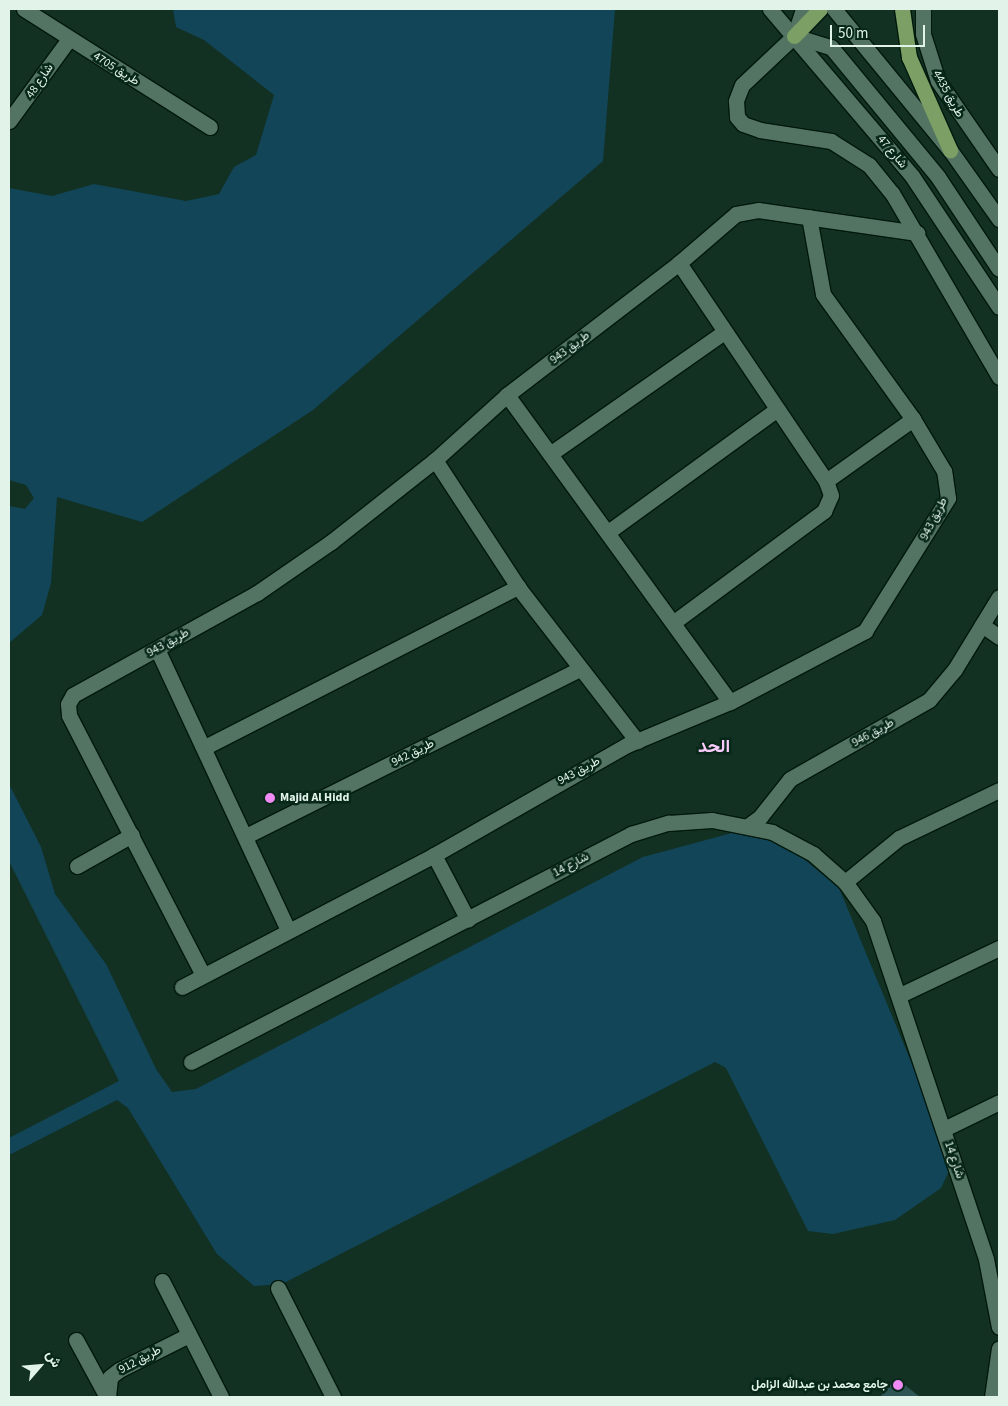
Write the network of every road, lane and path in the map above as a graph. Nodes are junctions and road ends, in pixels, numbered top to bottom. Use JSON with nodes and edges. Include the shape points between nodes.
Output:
{"nodes":[{"id":1,"x":24,"y":9,"type":"edge"},
{"id":2,"x":770,"y":9,"type":"edge"},
{"id":3,"x":803,"y":9,"type":"edge"},
{"id":4,"x":820,"y":9,"type":"edge"},
{"id":5,"x":834,"y":9,"type":"edge"},
{"id":6,"x":902,"y":9,"type":"edge"},
{"id":7,"x":924,"y":9,"type":"edge"},
{"id":8,"x":794,"y":36,"type":"junction"},
{"id":9,"x":69,"y":39,"type":"junction"},
{"id":10,"x":9,"y":121,"type":"edge"},
{"id":11,"x":210,"y":127,"type":"dead end"},
{"id":12,"x":950,"y":150,"type":"junction"},
{"id":13,"x":999,"y":169,"type":"edge"},
{"id":14,"x":810,"y":217,"type":"junction"},
{"id":15,"x":999,"y":219,"type":"edge"},
{"id":16,"x":917,"y":233,"type":"junction"},
{"id":17,"x":679,"y":263,"type":"junction"},
{"id":18,"x":999,"y":269,"type":"edge"},
{"id":19,"x":999,"y":307,"type":"edge"},
{"id":20,"x":723,"y":333,"type":"junction"},
{"id":21,"x":999,"y":377,"type":"edge"},
{"id":22,"x":507,"y":395,"type":"junction"},
{"id":23,"x":777,"y":408,"type":"junction"},
{"id":24,"x":913,"y":419,"type":"junction"},
{"id":25,"x":550,"y":454,"type":"junction"},
{"id":26,"x":435,"y":460,"type":"junction"},
{"id":27,"x":826,"y":481,"type":"junction"},
{"id":28,"x":608,"y":532,"type":"junction"},
{"id":29,"x":518,"y":587,"type":"junction"},
{"id":30,"x":999,"y":597,"type":"edge"},
{"id":31,"x":674,"y":622,"type":"junction"},
{"id":32,"x":982,"y":625,"type":"junction"},
{"id":33,"x":999,"y":637,"type":"edge"},
{"id":34,"x":157,"y":649,"type":"junction"},
{"id":35,"x":579,"y":669,"type":"junction"},
{"id":36,"x":730,"y":702,"type":"junction"},
{"id":37,"x":637,"y":741,"type":"junction"},
{"id":38,"x":205,"y":748,"type":"junction"},
{"id":39,"x":999,"y":790,"type":"edge"},
{"id":40,"x":749,"y":825,"type":"junction"},
{"id":41,"x":132,"y":834,"type":"junction"},
{"id":42,"x":246,"y":836,"type":"junction"},
{"id":43,"x":434,"y":855,"type":"junction"},
{"id":44,"x":77,"y":866,"type":"dead end"},
{"id":45,"x":845,"y":882,"type":"junction"},
{"id":46,"x":468,"y":920,"type":"junction"},
{"id":47,"x":288,"y":930,"type":"junction"},
{"id":48,"x":999,"y":948,"type":"edge"},
{"id":49,"x":202,"y":975,"type":"junction"},
{"id":50,"x":182,"y":987,"type":"dead end"},
{"id":51,"x":900,"y":995,"type":"junction"},
{"id":52,"x":191,"y":1062,"type":"dead end"},
{"id":53,"x":999,"y":1102,"type":"edge"},
{"id":54,"x":944,"y":1129,"type":"junction"},
{"id":55,"x":993,"y":1256,"type":"edge"},
{"id":56,"x":162,"y":1281,"type":"dead end"},
{"id":57,"x":278,"y":1288,"type":"dead end"},
{"id":58,"x":999,"y":1327,"type":"edge"},
{"id":59,"x":189,"y":1334,"type":"junction"},
{"id":60,"x":76,"y":1340,"type":"dead end"},
{"id":61,"x":999,"y":1348,"type":"edge"},
{"id":62,"x":999,"y":1369,"type":"edge"},
{"id":63,"x":107,"y":1397,"type":"edge"},
{"id":64,"x":221,"y":1397,"type":"edge"},
{"id":65,"x":333,"y":1397,"type":"edge"},
{"id":66,"x":992,"y":1397,"type":"edge"}],
"edges":[{"from":1,"to":9,"type":"street","name":"طريق 4705"},
{"from":2,"to":8,"type":"street","name":"شارع 47"},
{"from":3,"to":8,"type":"street"},
{"from":4,"to":8,"type":"main road"},
{"from":5,"to":12,"type":"street"},
{"from":6,"to":12,"type":"main road","via":[[909,58]]},
{"from":7,"to":13,"type":"street","name":"طريق 4435","via":[[923,34],[938,81]]},
{"from":8,"to":16,"type":"street","via":[[742,85],[736,101],[738,117],[743,124],[760,130],[816,138],[846,147],[880,177]]},
{"from":8,"to":18,"type":"street","via":[[831,47],[927,163]]},
{"from":8,"to":19,"type":"street","name":"شارع 47","via":[[912,176]]},
{"from":9,"to":10,"type":"street","name":"شارع 48"},
{"from":9,"to":11,"type":"street","name":"طريق 4705"},
{"from":12,"to":15,"type":"street"},
{"from":14,"to":16,"type":"street","name":"طريق 943"},
{"from":14,"to":17,"type":"street","name":"طريق 943","via":[[743,211],[729,218]]},
{"from":14,"to":24,"type":"street","name":"طريق 943","via":[[824,294]]},
{"from":16,"to":21,"type":"street"},
{"from":17,"to":20,"type":"street"},
{"from":17,"to":22,"type":"street","name":"طريق 943"},
{"from":20,"to":23,"type":"street"},
{"from":20,"to":25,"type":"street"},
{"from":22,"to":25,"type":"street"},
{"from":22,"to":26,"type":"street","name":"طريق 943"},
{"from":23,"to":27,"type":"street"},
{"from":23,"to":28,"type":"street"},
{"from":24,"to":27,"type":"street"},
{"from":24,"to":36,"type":"street","name":"طريق 943","via":[[944,471],[948,498],[909,566],[865,631]]},
{"from":25,"to":28,"type":"street"},
{"from":26,"to":29,"type":"street"},
{"from":26,"to":34,"type":"street","name":"طريق 943","via":[[290,570]]},
{"from":27,"to":31,"type":"street","via":[[831,495],[824,511]]},
{"from":28,"to":31,"type":"street"},
{"from":29,"to":35,"type":"street"},
{"from":29,"to":38,"type":"street"},
{"from":30,"to":32,"type":"street","name":"طريق 946"},
{"from":31,"to":36,"type":"street"},
{"from":32,"to":33,"type":"street"},
{"from":32,"to":40,"type":"street","name":"طريق 946","via":[[947,680],[928,700],[790,780],[760,817]]},
{"from":34,"to":38,"type":"street"},
{"from":34,"to":41,"type":"street","name":"طريق 943","via":[[73,695],[68,704],[69,715]]},
{"from":35,"to":37,"type":"street"},
{"from":35,"to":42,"type":"street","name":"طريق 942"},
{"from":36,"to":37,"type":"street","name":"طريق 943"},
{"from":37,"to":43,"type":"street","name":"طريق 943","via":[[528,798]]},
{"from":38,"to":42,"type":"street"},
{"from":39,"to":45,"type":"street","via":[[899,838]]},
{"from":40,"to":45,"type":"street","name":"شارع 14","via":[[790,840]]},
{"from":40,"to":46,"type":"street","name":"شارع 14","via":[[692,821],[631,834]]},
{"from":41,"to":44,"type":"street"},
{"from":41,"to":49,"type":"street","name":"طريق 943"},
{"from":42,"to":47,"type":"street"},
{"from":43,"to":46,"type":"street"},
{"from":43,"to":47,"type":"street","name":"طريق 943"},
{"from":45,"to":51,"type":"street","name":"شارع 14","via":[[873,921]]},
{"from":46,"to":52,"type":"street","name":"شارع 14"},
{"from":47,"to":49,"type":"street","name":"طريق 943"},
{"from":48,"to":51,"type":"street"},
{"from":49,"to":50,"type":"street","name":"طريق 943"},
{"from":51,"to":54,"type":"street","name":"شارع 14"},
{"from":53,"to":54,"type":"street"},
{"from":54,"to":55,"type":"street","name":"شارع 14"},
{"from":55,"to":58,"type":"street","name":"شارع 14"},
{"from":56,"to":59,"type":"street"},
{"from":57,"to":65,"type":"street"},
{"from":59,"to":63,"type":"street","name":"طريق 912","via":[[119,1370],[110,1377]]},
{"from":59,"to":64,"type":"street"},
{"from":60,"to":63,"type":"street"},
{"from":61,"to":62,"type":"street"},
{"from":62,"to":66,"type":"street"}]}
